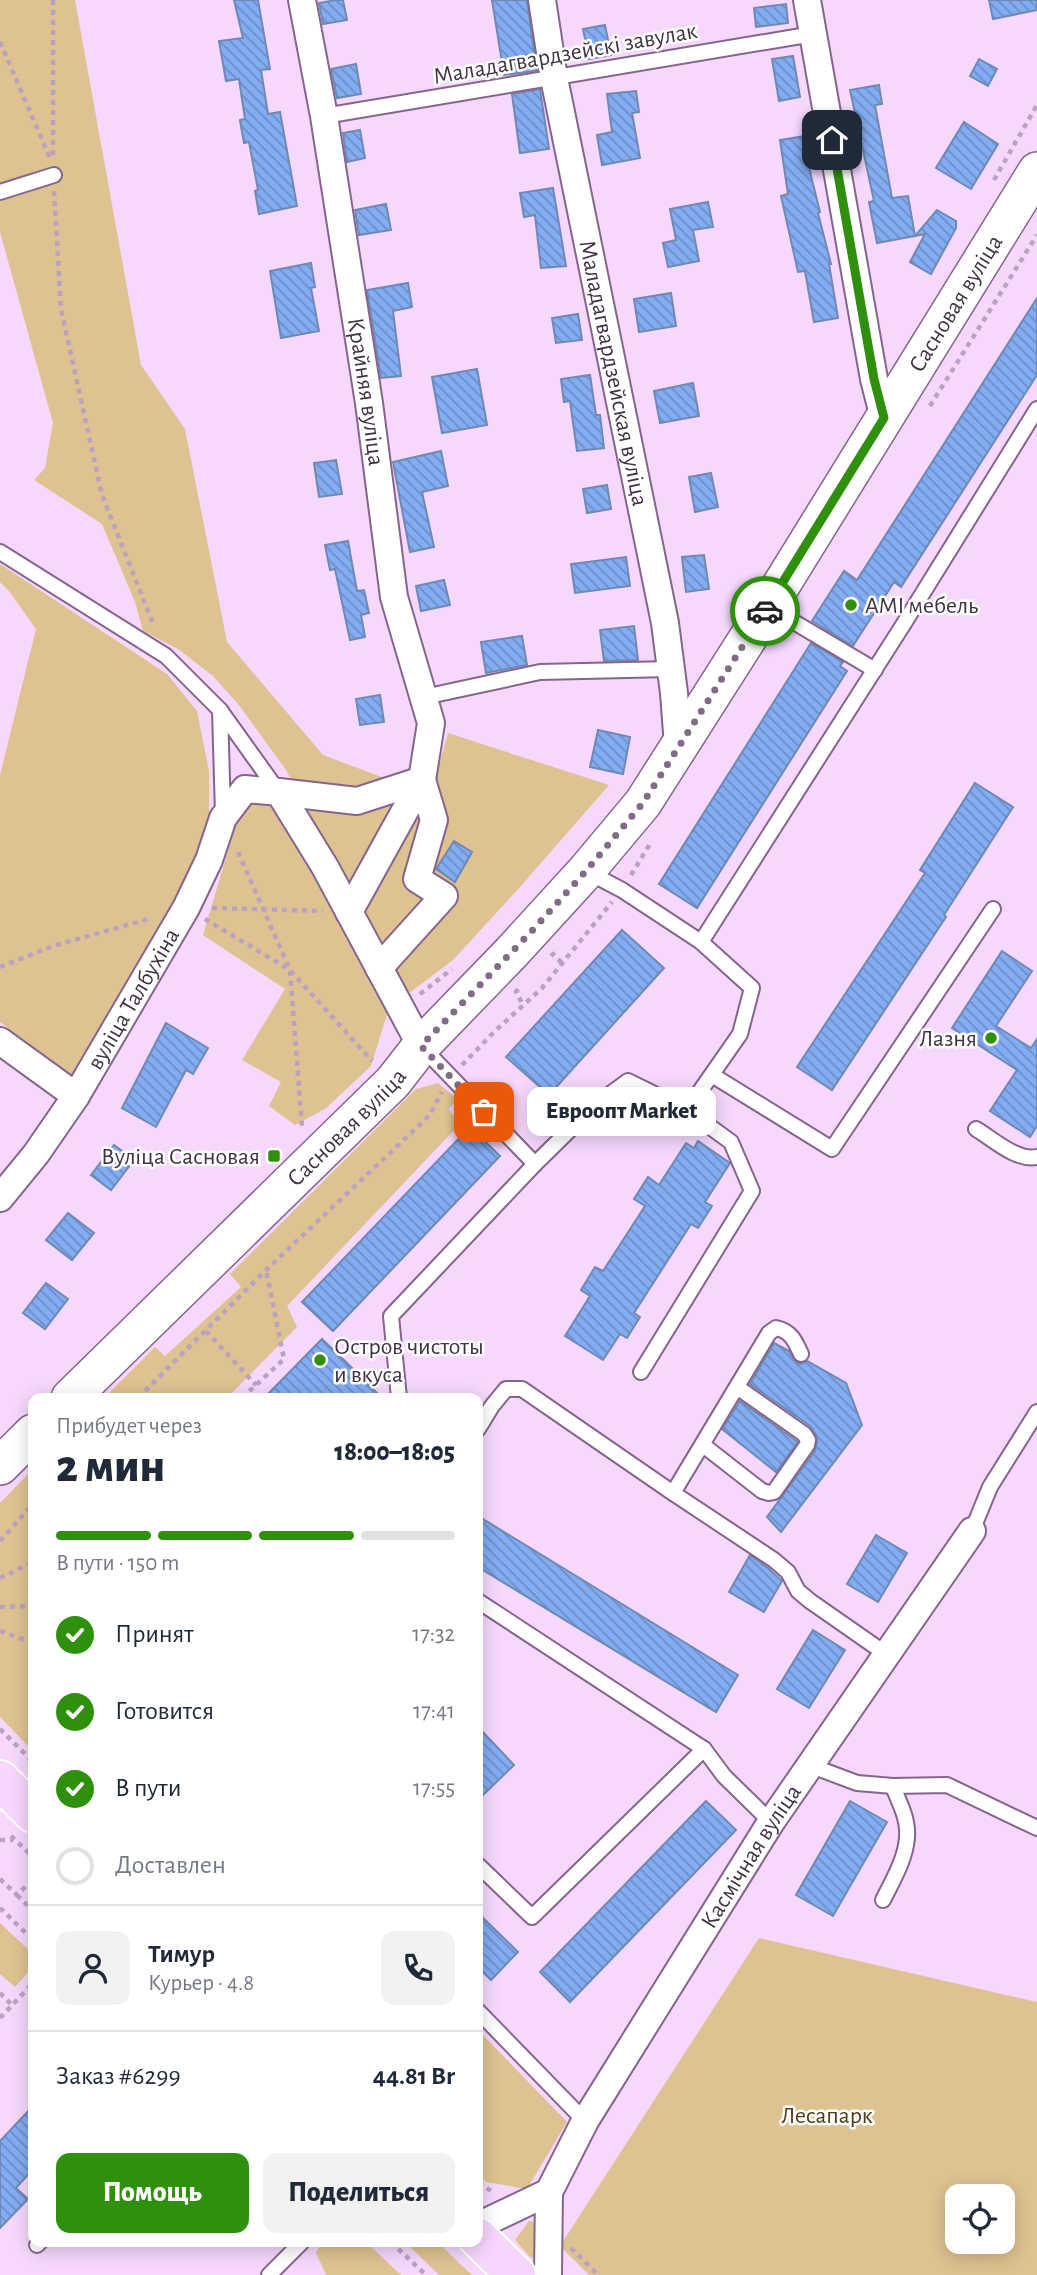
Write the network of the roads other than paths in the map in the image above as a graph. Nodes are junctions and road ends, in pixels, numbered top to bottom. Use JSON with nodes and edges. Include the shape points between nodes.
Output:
{"nodes":[{"id":1,"x":302,"y":0,"type":"edge"},
{"id":2,"x":542,"y":0,"type":"edge"},
{"id":3,"x":807,"y":0,"type":"edge"},
{"id":4,"x":813,"y":34,"type":"junction"},
{"id":5,"x":554,"y":78,"type":"junction"},
{"id":6,"x":324,"y":116,"type":"junction"},
{"id":7,"x":53,"y":170,"type":"road end"},
{"id":8,"x":1037,"y":171,"type":"edge"},
{"id":9,"x":0,"y":191,"type":"edge"},
{"id":10,"x":1037,"y":410,"type":"edge"},
{"id":11,"x":884,"y":418,"type":"junction"},
{"id":12,"x":0,"y":552,"type":"edge"},
{"id":13,"x":767,"y":608,"type":"junction"},
{"id":14,"x":671,"y":670,"type":"junction"},
{"id":15,"x":875,"y":670,"type":"junction"},
{"id":16,"x":424,"y":697,"type":"junction"},
{"id":17,"x":220,"y":710,"type":"junction"},
{"id":18,"x":678,"y":746,"type":"junction"},
{"id":19,"x":422,"y":780,"type":"junction"},
{"id":20,"x":279,"y":792,"type":"junction"},
{"id":21,"x":223,"y":818,"type":"junction"},
{"id":22,"x":586,"y":871,"type":"junction"},
{"id":23,"x":993,"y":909,"type":"dead end"},
{"id":24,"x":349,"y":912,"type":"junction"},
{"id":25,"x":701,"y":942,"type":"junction"},
{"id":26,"x":379,"y":968,"type":"junction"},
{"id":27,"x":0,"y":1041,"type":"edge"},
{"id":28,"x":421,"y":1046,"type":"junction"},
{"id":29,"x":712,"y":1075,"type":"junction"},
{"id":30,"x":76,"y":1096,"type":"junction"},
{"id":31,"x":687,"y":1110,"type":"junction"},
{"id":32,"x":975,"y":1129,"type":"dead end"},
{"id":33,"x":1037,"y":1157,"type":"edge"},
{"id":34,"x":535,"y":1164,"type":"junction"},
{"id":35,"x":0,"y":1198,"type":"edge"},
{"id":36,"x":801,"y":1354,"type":"dead end"},
{"id":37,"x":641,"y":1372,"type":"dead end"},
{"id":38,"x":737,"y":1387,"type":"junction"},
{"id":39,"x":75,"y":1393,"type":"edge"},
{"id":40,"x":399,"y":1393,"type":"edge"},
{"id":41,"x":1037,"y":1412,"type":"edge"},
{"id":42,"x":483,"y":1421,"type":"edge"},
{"id":43,"x":28,"y":1438,"type":"edge"},
{"id":44,"x":703,"y":1445,"type":"junction"},
{"id":45,"x":0,"y":1466,"type":"edge"},
{"id":46,"x":673,"y":1493,"type":"junction"},
{"id":47,"x":972,"y":1531,"type":"joint"},
{"id":48,"x":483,"y":1604,"type":"edge"},
{"id":49,"x":886,"y":1654,"type":"junction"},
{"id":50,"x":704,"y":1749,"type":"junction"},
{"id":51,"x":809,"y":1765,"type":"junction"},
{"id":52,"x":0,"y":1780,"type":"edge"},
{"id":53,"x":893,"y":1786,"type":"junction"},
{"id":54,"x":771,"y":1822,"type":"junction"},
{"id":55,"x":1037,"y":1828,"type":"edge"},
{"id":56,"x":18,"y":1829,"type":"edge"},
{"id":57,"x":483,"y":1870,"type":"edge"},
{"id":58,"x":883,"y":1900,"type":"dead end"},
{"id":59,"x":483,"y":2016,"type":"edge"},
{"id":60,"x":585,"y":2121,"type":"junction"},
{"id":61,"x":549,"y":2192,"type":"junction"},
{"id":62,"x":483,"y":2222,"type":"edge"},
{"id":63,"x":483,"y":2243,"type":"edge"},
{"id":64,"x":297,"y":2247,"type":"edge"},
{"id":65,"x":270,"y":2275,"type":"edge"},
{"id":66,"x":516,"y":2275,"type":"edge"},
{"id":67,"x":548,"y":2275,"type":"edge"}],
"edges":[{"from":1,"to":6,"type":"street","name":"Крайняя вуліца"},
{"from":2,"to":5,"type":"street","name":"Маладагвардзейская вуліца"},
{"from":3,"to":4,"type":"street"},
{"from":4,"to":5,"type":"lane","name":"Маладагвардзейскі завулак"},
{"from":4,"to":11,"type":"street"},
{"from":5,"to":6,"type":"lane","name":"Маладагвардзейскі завулак"},
{"from":5,"to":14,"type":"street","name":"Маладагвардзейская вуліца"},
{"from":6,"to":16,"type":"street","name":"Крайняя вуліца","via":[[394,597]]},
{"from":7,"to":9,"type":"lane"},
{"from":8,"to":11,"type":"main road","name":"Сасновая вуліца"},
{"from":10,"to":15,"type":"lane"},
{"from":11,"to":13,"type":"main road","name":"Сасновая вуліца"},
{"from":12,"to":17,"type":"lane","via":[[166,656]]},
{"from":13,"to":15,"type":"lane"},
{"from":13,"to":18,"type":"main road","name":"Сасновая вуліца"},
{"from":14,"to":16,"type":"lane","via":[[540,672]]},
{"from":14,"to":18,"type":"street","name":"Маладагвардзейская вуліца"},
{"from":15,"to":25,"type":"lane"},
{"from":16,"to":19,"type":"street","name":"Крайняя вуліца","via":[[432,723]]},
{"from":17,"to":20,"type":"lane"},
{"from":17,"to":21,"type":"lane"},
{"from":18,"to":22,"type":"main road","name":"Сасновая вуліца","via":[[643,803]]},
{"from":19,"to":20,"type":"street","via":[[357,802]]},
{"from":19,"to":24,"type":"street","name":"Крайняя вуліца"},
{"from":19,"to":26,"type":"street","name":"Крайняя вуліца","via":[[435,820],[417,879],[444,896]]},
{"from":20,"to":21,"type":"street","name":"вуліца Талбухіна","via":[[245,789]]},
{"from":20,"to":24,"type":"street"},
{"from":21,"to":30,"type":"street","name":"вуліца Талбухіна","via":[[186,908]]},
{"from":22,"to":25,"type":"lane"},
{"from":22,"to":28,"type":"main road","name":"Сасновая вуліца"},
{"from":23,"to":29,"type":"lane","via":[[832,1149]]},
{"from":24,"to":26,"type":"street"},
{"from":25,"to":29,"type":"lane","via":[[752,988],[740,1034]]},
{"from":26,"to":28,"type":"street"},
{"from":27,"to":30,"type":"street"},
{"from":28,"to":34,"type":"lane"},
{"from":28,"to":39,"type":"main road","name":"Сасновая вуліца","via":[[393,1083]]},
{"from":29,"to":31,"type":"lane"},
{"from":30,"to":35,"type":"street","name":"вуліца Талбухіна"},
{"from":31,"to":34,"type":"lane","via":[[628,1081],[594,1106]]},
{"from":31,"to":37,"type":"lane","via":[[731,1142],[752,1191]]},
{"from":32,"to":33,"type":"lane","via":[[1018,1155]]},
{"from":34,"to":40,"type":"lane","via":[[391,1316]]},
{"from":36,"to":38,"type":"lane","via":[[785,1329],[776,1328]]},
{"from":38,"to":44,"type":"lane"},
{"from":38,"to":44,"type":"lane","via":[[804,1434],[807,1445],[769,1493]]},
{"from":41,"to":47,"type":"lane","via":[[990,1487]]},
{"from":42,"to":46,"type":"lane","via":[[506,1389],[522,1389]]},
{"from":43,"to":45,"type":"main road"},
{"from":44,"to":46,"type":"lane"},
{"from":46,"to":49,"type":"lane","via":[[775,1560],[798,1591]]},
{"from":47,"to":49,"type":"street","name":"Касмічная вуліца"},
{"from":48,"to":50,"type":"lane"},
{"from":49,"to":51,"type":"street","name":"Касмічная вуліца"},
{"from":50,"to":54,"type":"lane","via":[[724,1776]]},
{"from":50,"to":57,"type":"lane","via":[[533,1917]]},
{"from":51,"to":53,"type":"lane","via":[[857,1783]]},
{"from":51,"to":54,"type":"street","name":"Касмічная вуліца"},
{"from":52,"to":56,"type":"main road"},
{"from":53,"to":55,"type":"lane","via":[[947,1785]]},
{"from":53,"to":58,"type":"lane","via":[[907,1836],[901,1863]]},
{"from":54,"to":60,"type":"street","name":"Касмічная вуліца"},
{"from":59,"to":60,"type":"lane"},
{"from":60,"to":61,"type":"street","name":"Касмічная вуліца"},
{"from":61,"to":62,"type":"street"},
{"from":61,"to":67,"type":"street","name":"Касмічная вуліца"},
{"from":63,"to":66,"type":"main road"},
{"from":64,"to":65,"type":"lane"}]}
